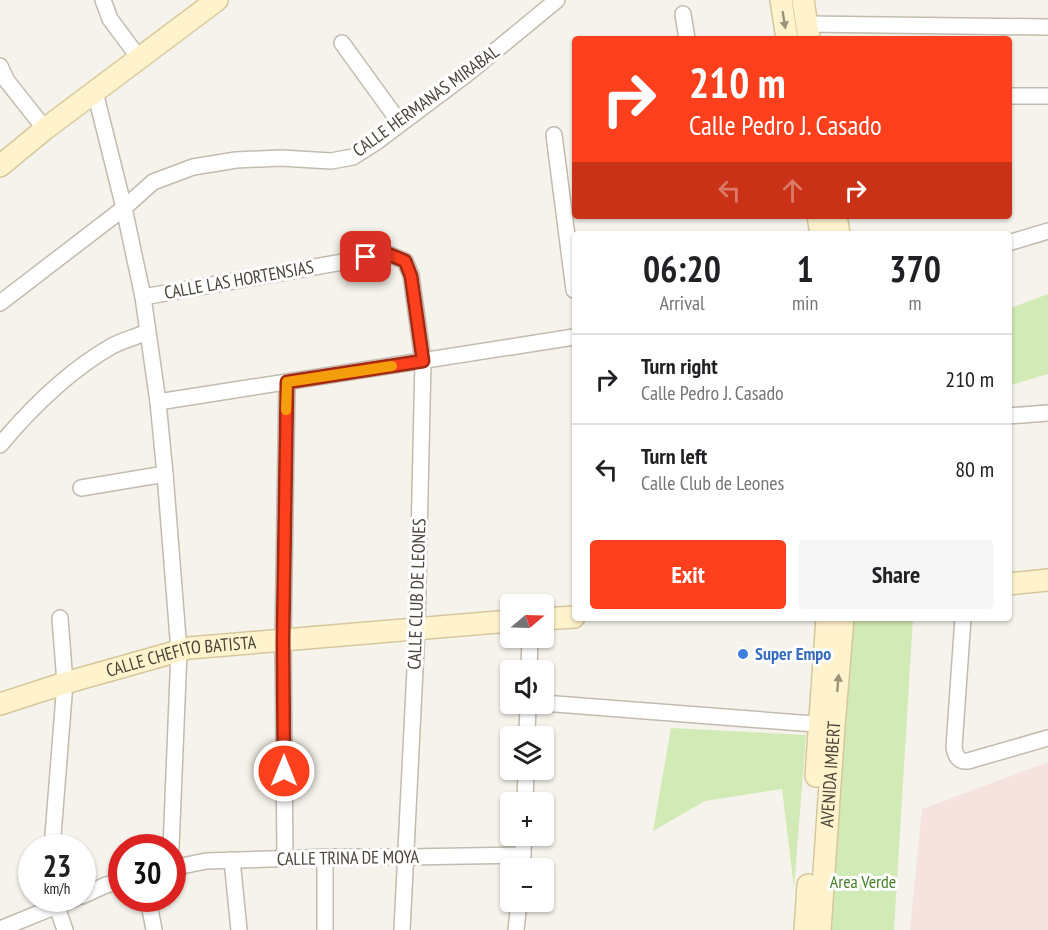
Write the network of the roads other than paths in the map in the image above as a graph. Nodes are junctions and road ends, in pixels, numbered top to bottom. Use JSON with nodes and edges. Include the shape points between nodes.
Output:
{"nodes":[{"id":1,"x":102,"y":0,"type":"edge"},
{"id":2,"x":217,"y":0,"type":"edge"},
{"id":3,"x":557,"y":0,"type":"edge"},
{"id":4,"x":781,"y":0,"type":"edge"},
{"id":5,"x":803,"y":0,"type":"edge"},
{"id":6,"x":683,"y":14,"type":"dead end"},
{"id":7,"x":1048,"y":27,"type":"edge"},
{"id":8,"x":808,"y":31,"type":"edge"},
{"id":9,"x":687,"y":36,"type":"edge"},
{"id":10,"x":787,"y":36,"type":"edge"},
{"id":11,"x":342,"y":43,"type":"dead end"},
{"id":12,"x":139,"y":58,"type":"junction"},
{"id":13,"x":0,"y":66,"type":"edge"},
{"id":14,"x":95,"y":92,"type":"junction"},
{"id":15,"x":1012,"y":96,"type":"edge"},
{"id":16,"x":1048,"y":96,"type":"edge"},
{"id":17,"x":400,"y":123,"type":"junction"},
{"id":18,"x":45,"y":129,"type":"junction"},
{"id":19,"x":554,"y":135,"type":"dead end"},
{"id":20,"x":0,"y":166,"type":"edge"},
{"id":21,"x":568,"y":189,"type":"edge"},
{"id":22,"x":124,"y":208,"type":"junction"},
{"id":23,"x":1048,"y":231,"type":"edge"},
{"id":24,"x":1012,"y":242,"type":"edge"},
{"id":25,"x":572,"y":256,"type":"edge"},
{"id":26,"x":405,"y":261,"type":"joint"},
{"id":27,"x":143,"y":297,"type":"junction"},
{"id":28,"x":0,"y":303,"type":"edge"},
{"id":29,"x":147,"y":332,"type":"junction"},
{"id":30,"x":572,"y":337,"type":"edge"},
{"id":31,"x":423,"y":361,"type":"junction"},
{"id":32,"x":287,"y":382,"type":"junction"},
{"id":33,"x":158,"y":402,"type":"junction"},
{"id":34,"x":1048,"y":413,"type":"edge"},
{"id":35,"x":1012,"y":416,"type":"edge"},
{"id":36,"x":0,"y":445,"type":"edge"},
{"id":37,"x":165,"y":474,"type":"junction"},
{"id":38,"x":81,"y":488,"type":"dead end"},
{"id":39,"x":1048,"y":580,"type":"edge"},
{"id":40,"x":1012,"y":584,"type":"edge"},
{"id":41,"x":572,"y":617,"type":"edge"},
{"id":42,"x":60,"y":618,"type":"dead end"},
{"id":43,"x":554,"y":618,"type":"edge"},
{"id":44,"x":827,"y":621,"type":"edge"},
{"id":45,"x":843,"y":621,"type":"edge"},
{"id":46,"x":963,"y":621,"type":"edge"},
{"id":47,"x":500,"y":622,"type":"edge"},
{"id":48,"x":417,"y":629,"type":"junction"},
{"id":49,"x":283,"y":640,"type":"junction"},
{"id":50,"x":179,"y":651,"type":"junction"},
{"id":51,"x":65,"y":683,"type":"junction"},
{"id":52,"x":554,"y":704,"type":"edge"},
{"id":53,"x":0,"y":705,"type":"edge"},
{"id":54,"x":827,"y":725,"type":"junction"},
{"id":55,"x":1048,"y":738,"type":"edge"},
{"id":56,"x":53,"y":834,"type":"edge"},
{"id":57,"x":172,"y":834,"type":"edge"},
{"id":58,"x":325,"y":857,"type":"junction"},
{"id":59,"x":407,"y":857,"type":"junction"},
{"id":60,"x":285,"y":858,"type":"junction"},
{"id":61,"x":232,"y":860,"type":"junction"},
{"id":62,"x":500,"y":861,"type":"edge"},
{"id":63,"x":817,"y":863,"type":"junction"},
{"id":64,"x":186,"y":865,"type":"edge"},
{"id":65,"x":36,"y":912,"type":"edge"},
{"id":66,"x":55,"y":912,"type":"edge"},
{"id":67,"x":151,"y":912,"type":"edge"},
{"id":68,"x":518,"y":912,"type":"edge"},
{"id":69,"x":0,"y":929,"type":"edge"},
{"id":70,"x":65,"y":930,"type":"edge"},
{"id":71,"x":154,"y":930,"type":"edge"},
{"id":72,"x":239,"y":930,"type":"edge"},
{"id":73,"x":325,"y":930,"type":"edge"},
{"id":74,"x":402,"y":930,"type":"edge"},
{"id":75,"x":516,"y":930,"type":"edge"},
{"id":76,"x":805,"y":930,"type":"edge"},
{"id":77,"x":820,"y":930,"type":"edge"}],
"edges":[{"from":1,"to":12,"type":"street","via":[[110,19]]},
{"from":2,"to":12,"type":"street"},
{"from":3,"to":17,"type":"street","name":"CALLE HERMANAS MIRABAL"},
{"from":4,"to":10,"type":"street","one_way":true},
{"from":5,"to":8,"type":"street"},
{"from":6,"to":9,"type":"street"},
{"from":7,"to":8,"type":"street"},
{"from":11,"to":17,"type":"street"},
{"from":12,"to":14,"type":"street"},
{"from":13,"to":18,"type":"street","via":[[7,81]]},
{"from":14,"to":18,"type":"street"},
{"from":14,"to":22,"type":"street"},
{"from":15,"to":16,"type":"street"},
{"from":17,"to":22,"type":"street","name":"CALLE HERMANAS MIRABAL","via":[[353,157],[331,161],[236,160],[193,167],[153,182]]},
{"from":18,"to":20,"type":"street"},
{"from":19,"to":21,"type":"street"},
{"from":21,"to":25,"type":"street"},
{"from":22,"to":27,"type":"street"},
{"from":22,"to":28,"type":"street","name":"CALLE HERMANAS MIRABAL"},
{"from":23,"to":24,"type":"street"},
{"from":26,"to":27,"type":"street","name":"CALLE LAS HORTENSIAS","via":[[388,254]]},
{"from":26,"to":31,"type":"street","name":"CALLE CLUB DE LEONES","via":[[411,276]]},
{"from":27,"to":29,"type":"street"},
{"from":29,"to":33,"type":"street"},
{"from":29,"to":36,"type":"street","via":[[113,346],[72,373]]},
{"from":30,"to":31,"type":"street"},
{"from":31,"to":32,"type":"street"},
{"from":31,"to":48,"type":"street","name":"CALLE CLUB DE LEONES"},
{"from":32,"to":33,"type":"street"},
{"from":32,"to":49,"type":"street"},
{"from":33,"to":37,"type":"street"},
{"from":34,"to":35,"type":"street"},
{"from":37,"to":38,"type":"street"},
{"from":37,"to":50,"type":"street"},
{"from":39,"to":40,"type":"street"},
{"from":41,"to":43,"type":"street"},
{"from":42,"to":51,"type":"street"},
{"from":44,"to":54,"type":"street","name":"AVENIDA IMBERT"},
{"from":54,"to":45,"type":"street","name":"AVENIDA IMBERT","one_way":true},
{"from":46,"to":55,"type":"street","via":[[956,756],[968,761]]},
{"from":47,"to":48,"type":"street","name":"CALLE CHEFITO BATISTA"},
{"from":48,"to":49,"type":"street","name":"CALLE CHEFITO BATISTA"},
{"from":48,"to":59,"type":"street","name":"CALLE CLUB DE LEONES"},
{"from":49,"to":50,"type":"street","name":"CALLE CHEFITO BATISTA"},
{"from":49,"to":60,"type":"street"},
{"from":50,"to":51,"type":"street","name":"CALLE CHEFITO BATISTA"},
{"from":50,"to":57,"type":"street"},
{"from":51,"to":53,"type":"street","name":"CALLE CHEFITO BATISTA"},
{"from":51,"to":56,"type":"street"},
{"from":52,"to":54,"type":"street"},
{"from":54,"to":63,"type":"street","name":"AVENIDA IMBERT"},
{"from":58,"to":59,"type":"street","name":"CALLE TRINA DE MOYA"},
{"from":58,"to":60,"type":"street","name":"CALLE TRINA DE MOYA"},
{"from":58,"to":73,"type":"street"},
{"from":59,"to":62,"type":"street","name":"CALLE TRINA DE MOYA"},
{"from":59,"to":74,"type":"street","name":"CALLE CLUB DE LEONES"},
{"from":60,"to":61,"type":"street","name":"CALLE TRINA DE MOYA"},
{"from":61,"to":64,"type":"street","name":"CALLE TRINA DE MOYA"},
{"from":61,"to":72,"type":"street"},
{"from":63,"to":76,"type":"street","name":"AVENIDA IMBERT"},
{"from":63,"to":77,"type":"street","name":"AVENIDA IMBERT"},
{"from":65,"to":69,"type":"street"},
{"from":66,"to":70,"type":"street"},
{"from":67,"to":71,"type":"street"},
{"from":68,"to":75,"type":"street"}]}
